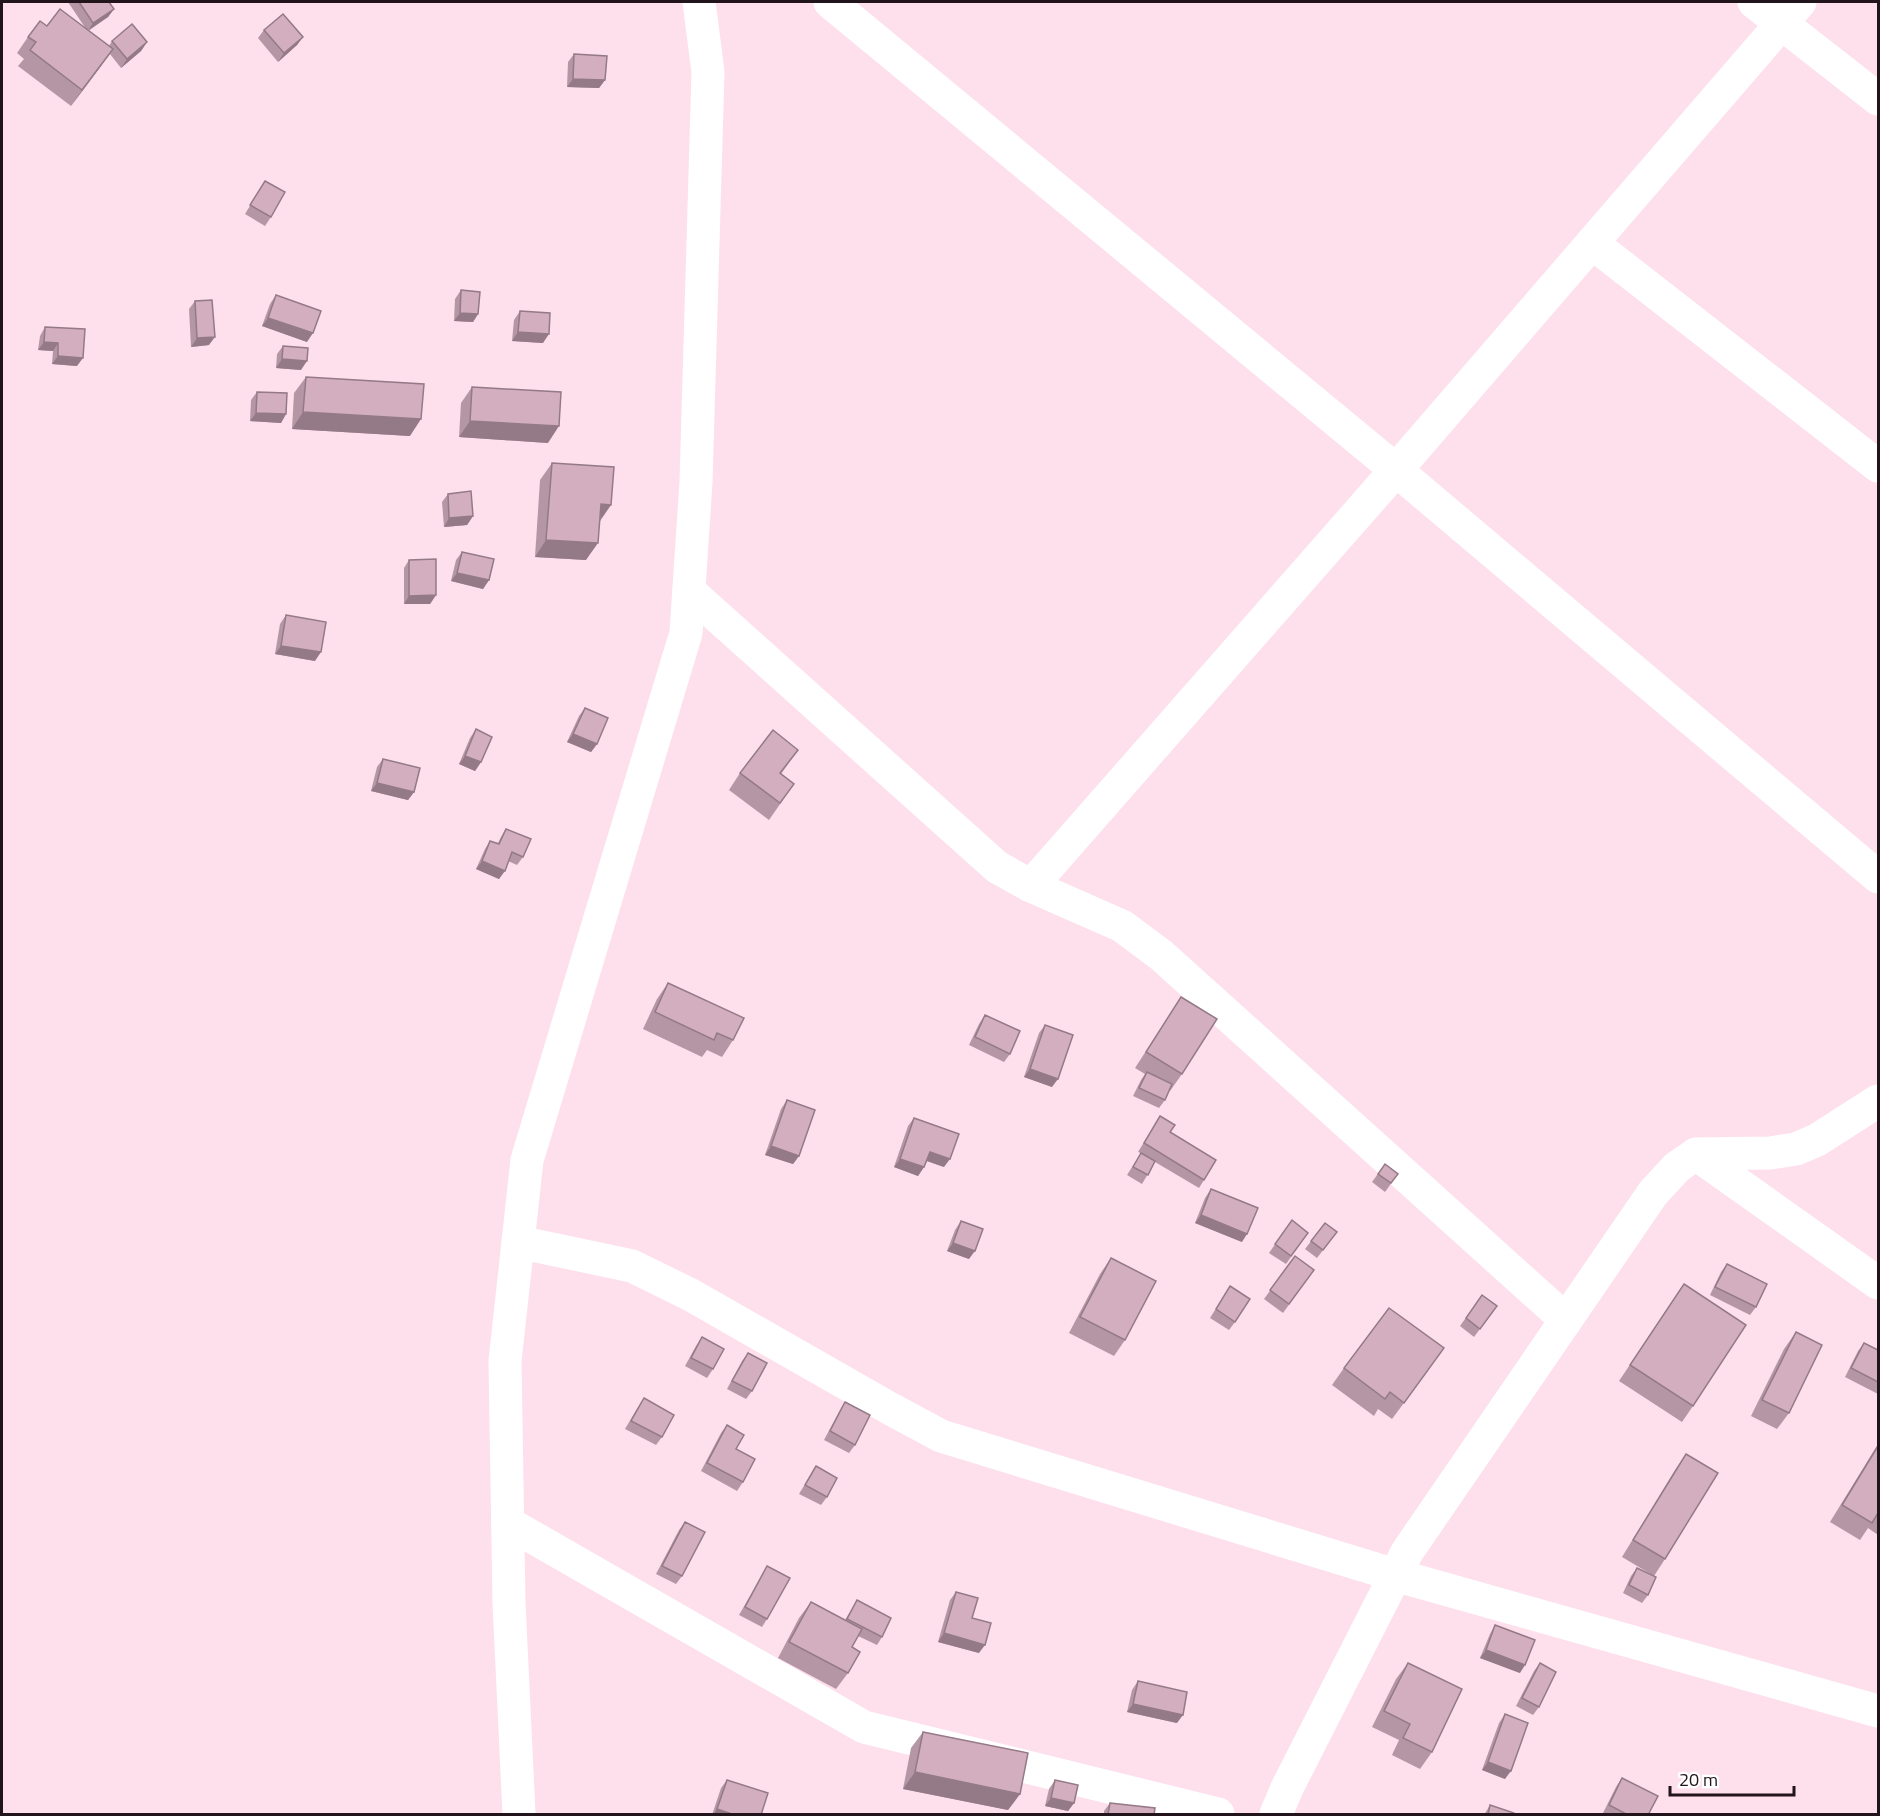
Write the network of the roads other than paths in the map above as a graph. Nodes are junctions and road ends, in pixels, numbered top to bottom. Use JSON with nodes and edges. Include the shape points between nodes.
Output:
{"nodes":[{"id":1,"x":699,"y":2,"type":"edge"},
{"id":2,"x":830,"y":2,"type":"edge"},
{"id":3,"x":1754,"y":2,"type":"edge"},
{"id":4,"x":1791,"y":12,"type":"edge"},
{"id":5,"x":1878,"y":99,"type":"edge"},
{"id":6,"x":1592,"y":243,"type":"junction"},
{"id":7,"x":1878,"y":466,"type":"edge"},
{"id":8,"x":1396,"y":470,"type":"junction"},
{"id":9,"x":688,"y":591,"type":"junction"},
{"id":10,"x":1878,"y":877,"type":"edge"},
{"id":11,"x":1031,"y":886,"type":"junction"},
{"id":12,"x":1878,"y":1101,"type":"edge"},
{"id":13,"x":1696,"y":1154,"type":"junction"},
{"id":14,"x":518,"y":1242,"type":"junction"},
{"id":15,"x":1878,"y":1283,"type":"edge"},
{"id":16,"x":1566,"y":1320,"type":"junction"},
{"id":17,"x":508,"y":1523,"type":"junction"},
{"id":18,"x":1395,"y":1575,"type":"junction"},
{"id":19,"x":1878,"y":1711,"type":"edge"},
{"id":20,"x":519,"y":1815,"type":"edge"},
{"id":21,"x":1218,"y":1815,"type":"edge"},
{"id":22,"x":1276,"y":1815,"type":"edge"}],
"edges":[{"from":1,"to":9,"type":"street","via":[[708,72],[696,482]]},
{"from":2,"to":8,"type":"street"},
{"from":3,"to":4,"type":"street"},
{"from":4,"to":5,"type":"street"},
{"from":4,"to":6,"type":"street"},
{"from":6,"to":7,"type":"street"},
{"from":6,"to":8,"type":"street"},
{"from":8,"to":10,"type":"street"},
{"from":8,"to":11,"type":"street"},
{"from":9,"to":11,"type":"street","via":[[997,867]]},
{"from":9,"to":14,"type":"street","via":[[686,633],[527,1160]]},
{"from":11,"to":16,"type":"street","via":[[1122,926],[1161,955]]},
{"from":12,"to":13,"type":"street","via":[[1796,1149]]},
{"from":13,"to":15,"type":"street"},
{"from":13,"to":16,"type":"street","via":[[1677,1167],[1653,1193]]},
{"from":14,"to":17,"type":"street","via":[[505,1361]]},
{"from":14,"to":18,"type":"street","via":[[632,1266],[691,1295],[941,1436]]},
{"from":16,"to":18,"type":"street"},
{"from":17,"to":20,"type":"street"},
{"from":17,"to":21,"type":"street","via":[[864,1727]]},
{"from":18,"to":19,"type":"street"},
{"from":18,"to":22,"type":"street"}]}
